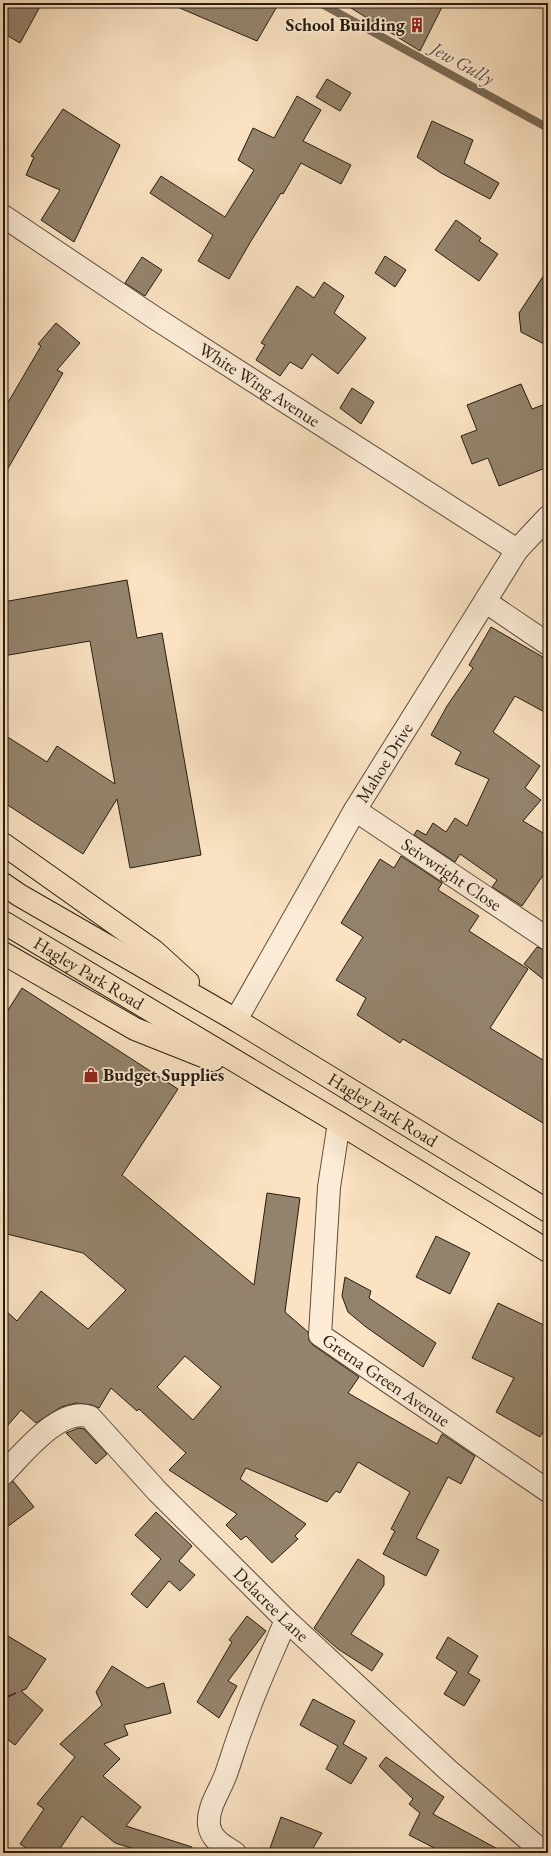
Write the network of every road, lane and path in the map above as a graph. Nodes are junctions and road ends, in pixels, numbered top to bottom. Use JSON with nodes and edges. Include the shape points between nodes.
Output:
{"nodes":[{"id":1,"x":3,"y":216,"type":"edge"},
{"id":2,"x":548,"y":517,"type":"edge"},
{"id":3,"x":517,"y":550,"type":"junction"},
{"id":4,"x":486,"y":602,"type":"junction"},
{"id":5,"x":548,"y":644,"type":"edge"},
{"id":6,"x":355,"y":810,"type":"junction"},
{"id":7,"x":3,"y":844,"type":"edge"},
{"id":8,"x":3,"y":884,"type":"edge"},
{"id":9,"x":3,"y":922,"type":"edge"},
{"id":10,"x":548,"y":939,"type":"edge"},
{"id":11,"x":3,"y":953,"type":"edge"},
{"id":12,"x":216,"y":1009,"type":"junction"},
{"id":13,"x":236,"y":1020,"type":"junction"},
{"id":14,"x":278,"y":1086,"type":"junction"},
{"id":15,"x":339,"y":1123,"type":"junction"},
{"id":16,"x":548,"y":1211,"type":"edge"},
{"id":17,"x":548,"y":1251,"type":"edge"},
{"id":18,"x":3,"y":1474,"type":"edge"},
{"id":19,"x":548,"y":1491,"type":"edge"},
{"id":20,"x":286,"y":1620,"type":"junction"},
{"id":21,"x":548,"y":1851,"type":"edge"},
{"id":22,"x":235,"y":1853,"type":"edge"}],
"edges":[{"from":1,"to":3,"type":"street","name":"White Wing Avenue","via":[[155,318]]},
{"from":2,"to":3,"type":"street","name":"Mahoe Drive"},
{"from":3,"to":4,"type":"street","name":"Mahoe Drive"},
{"from":4,"to":5,"type":"street"},
{"from":4,"to":6,"type":"street","name":"Mahoe Drive"},
{"from":6,"to":10,"type":"street","name":"Seivwright Close"},
{"from":6,"to":13,"type":"street","name":"Mahoe Drive"},
{"from":7,"to":12,"type":"main road","name":"Hagley Park Road","via":[[154,951]]},
{"from":8,"to":12,"type":"main road","name":"Hagley Park Road"},
{"from":9,"to":14,"type":"main road","name":"Hagley Park Road"},
{"from":11,"to":14,"type":"main road","name":"Hagley Park Road","via":[[135,1030]]},
{"from":12,"to":13,"type":"main road","name":"Hagley Park Road"},
{"from":13,"to":16,"type":"main road","name":"Hagley Park Road"},
{"from":14,"to":15,"type":"main road","name":"Hagley Park Road"},
{"from":15,"to":17,"type":"main road","name":"Hagley Park Road"},
{"from":15,"to":19,"type":"street","name":"Gretna Green Avenue","via":[[329,1187],[320,1335]]},
{"from":18,"to":20,"type":"street","name":"Delacree Lane","via":[[60,1421],[77,1414],[90,1417],[157,1491]]},
{"from":20,"to":21,"type":"street","name":"Delacree Lane","via":[[448,1770],[536,1846]]},
{"from":20,"to":22,"type":"street","via":[[244,1721],[226,1776],[209,1816],[209,1827],[213,1837]]}]}
